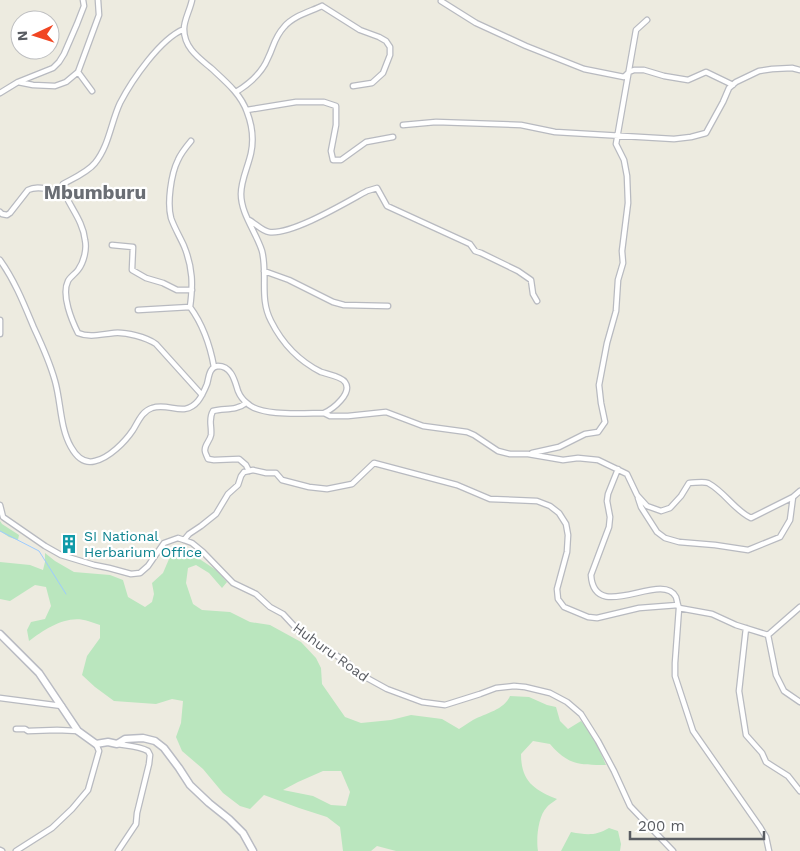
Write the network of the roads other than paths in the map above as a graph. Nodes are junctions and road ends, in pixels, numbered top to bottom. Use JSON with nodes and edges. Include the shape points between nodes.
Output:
{"nodes":[{"id":1,"x":84,"y":0,"type":"edge"},
{"id":2,"x":98,"y":0,"type":"edge"},
{"id":3,"x":192,"y":0,"type":"edge"},
{"id":4,"x":323,"y":0,"type":"edge"},
{"id":5,"x":442,"y":1,"type":"dead end"},
{"id":6,"x":322,"y":6,"type":"junction"},
{"id":7,"x":647,"y":20,"type":"dead end"},
{"id":8,"x":184,"y":29,"type":"junction"},
{"id":9,"x":800,"y":70,"type":"edge"},
{"id":10,"x":78,"y":72,"type":"junction"},
{"id":11,"x":629,"y":72,"type":"junction"},
{"id":12,"x":18,"y":82,"type":"junction"},
{"id":13,"x":733,"y":85,"type":"junction"},
{"id":14,"x":353,"y":86,"type":"dead end"},
{"id":15,"x":92,"y":91,"type":"dead end"},
{"id":16,"x":236,"y":92,"type":"junction"},
{"id":17,"x":0,"y":93,"type":"edge"},
{"id":18,"x":246,"y":110,"type":"junction"},
{"id":19,"x":403,"y":125,"type":"dead end"},
{"id":20,"x":618,"y":136,"type":"junction"},
{"id":21,"x":393,"y":137,"type":"dead end"},
{"id":22,"x":191,"y":140,"type":"dead end"},
{"id":23,"x":62,"y":189,"type":"junction"},
{"id":24,"x":0,"y":212,"type":"edge"},
{"id":25,"x":249,"y":220,"type":"junction"},
{"id":26,"x":112,"y":245,"type":"dead end"},
{"id":27,"x":0,"y":260,"type":"edge"},
{"id":28,"x":264,"y":271,"type":"junction"},
{"id":29,"x":192,"y":290,"type":"junction"},
{"id":30,"x":537,"y":302,"type":"dead end"},
{"id":31,"x":388,"y":306,"type":"dead end"},
{"id":32,"x":190,"y":307,"type":"junction"},
{"id":33,"x":138,"y":310,"type":"dead end"},
{"id":34,"x":0,"y":320,"type":"edge"},
{"id":35,"x":0,"y":334,"type":"edge"},
{"id":36,"x":214,"y":368,"type":"junction"},
{"id":37,"x":202,"y":395,"type":"junction"},
{"id":38,"x":246,"y":403,"type":"junction"},
{"id":39,"x":324,"y":413,"type":"junction"},
{"id":40,"x":528,"y":454,"type":"junction"},
{"id":41,"x":618,"y":469,"type":"junction"},
{"id":42,"x":249,"y":471,"type":"junction"},
{"id":43,"x":800,"y":491,"type":"edge"},
{"id":44,"x":637,"y":496,"type":"junction"},
{"id":45,"x":793,"y":497,"type":"junction"},
{"id":46,"x":0,"y":505,"type":"edge"},
{"id":47,"x":184,"y":540,"type":"junction"},
{"id":48,"x":679,"y":606,"type":"junction"},
{"id":49,"x":800,"y":607,"type":"edge"},
{"id":50,"x":746,"y":628,"type":"junction"},
{"id":51,"x":0,"y":634,"type":"edge"},
{"id":52,"x":768,"y":635,"type":"junction"},
{"id":53,"x":0,"y":698,"type":"edge"},
{"id":54,"x":800,"y":702,"type":"edge"},
{"id":55,"x":62,"y":706,"type":"junction"},
{"id":56,"x":16,"y":729,"type":"dead end"},
{"id":57,"x":78,"y":731,"type":"junction"},
{"id":58,"x":96,"y":744,"type":"junction"},
{"id":59,"x":117,"y":744,"type":"junction"},
{"id":60,"x":800,"y":791,"type":"edge"},
{"id":61,"x":16,"y":851,"type":"edge"},
{"id":62,"x":118,"y":851,"type":"edge"},
{"id":63,"x":253,"y":851,"type":"edge"},
{"id":64,"x":673,"y":851,"type":"edge"},
{"id":65,"x":769,"y":851,"type":"edge"}],
"edges":[{"from":1,"to":12,"type":"street","via":[[59,62],[53,68]]},
{"from":2,"to":10,"type":"street","via":[[99,15]]},
{"from":3,"to":8,"type":"street"},
{"from":4,"to":6,"type":"street"},
{"from":5,"to":11,"type":"street","via":[[476,23],[584,69],[624,77]]},
{"from":6,"to":14,"type":"street","via":[[360,30],[386,41],[390,47],[383,73],[372,83]]},
{"from":6,"to":16,"type":"street","via":[[285,26],[257,76]]},
{"from":7,"to":11,"type":"street","via":[[636,30]]},
{"from":8,"to":16,"type":"street","via":[[194,54]]},
{"from":8,"to":23,"type":"street","via":[[169,38],[138,74],[120,104],[94,164],[63,184]]},
{"from":9,"to":13,"type":"street","via":[[759,71]]},
{"from":10,"to":12,"type":"street","via":[[55,86]]},
{"from":10,"to":15,"type":"street"},
{"from":11,"to":13,"type":"street","via":[[644,70],[688,80],[706,72]]},
{"from":11,"to":20,"type":"street"},
{"from":12,"to":17,"type":"street"},
{"from":13,"to":20,"type":"street","via":[[706,133],[674,139]]},
{"from":16,"to":18,"type":"street"},
{"from":18,"to":21,"type":"street","via":[[296,102],[324,102],[336,106],[333,160],[341,160],[366,142]]},
{"from":18,"to":25,"type":"street","via":[[252,141],[241,193]]},
{"from":19,"to":20,"type":"street","via":[[436,122],[521,125],[555,132]]},
{"from":20,"to":40,"type":"street","via":[[616,144],[624,160],[628,203],[616,311],[599,385],[605,422],[598,432],[585,434],[559,447]]},
{"from":22,"to":29,"type":"street","via":[[178,161],[170,198],[171,217],[192,273]]},
{"from":23,"to":24,"type":"street","via":[[31,188],[10,213]]},
{"from":23,"to":37,"type":"street","via":[[86,239],[83,261],[68,282],[66,293],[78,333],[91,336],[116,332],[149,339]]},
{"from":25,"to":28,"type":"street","via":[[262,252]]},
{"from":25,"to":30,"type":"street","via":[[267,232],[278,232],[296,227],[377,188],[387,206],[470,244],[475,251],[531,280]]},
{"from":26,"to":29,"type":"street","via":[[133,247],[132,270],[146,278],[177,290]]},
{"from":27,"to":37,"type":"street","via":[[18,289],[44,350],[66,436],[79,458],[90,462],[110,453],[121,445],[149,409],[161,406],[186,409]]},
{"from":28,"to":31,"type":"street","via":[[333,302]]},
{"from":28,"to":39,"type":"street","via":[[266,312],[283,341],[311,366],[346,382],[346,394]]},
{"from":29,"to":32,"type":"street"},
{"from":32,"to":33,"type":"street"},
{"from":32,"to":36,"type":"street","via":[[206,334]]},
{"from":34,"to":35,"type":"street"},
{"from":36,"to":37,"type":"street"},
{"from":36,"to":38,"type":"street","via":[[222,366],[231,373]]},
{"from":38,"to":39,"type":"street","via":[[269,412]]},
{"from":38,"to":42,"type":"street","via":[[236,409],[213,411],[211,436],[205,452],[208,459],[239,458]]},
{"from":39,"to":40,"type":"street","via":[[339,416],[386,412],[423,426],[467,432],[498,451]]},
{"from":40,"to":41,"type":"street","via":[[562,460],[598,460]]},
{"from":41,"to":44,"type":"street","via":[[627,474]]},
{"from":41,"to":48,"type":"street","via":[[608,494],[609,527],[591,575],[594,588],[599,595],[607,597],[665,590],[676,597]]},
{"from":42,"to":47,"type":"street","via":[[244,472],[216,514]]},
{"from":42,"to":48,"type":"street","via":[[276,473],[282,480],[327,489],[352,484],[374,463],[457,485],[490,499],[537,501],[559,513],[566,524],[567,552],[557,589],[558,599],[564,607],[597,618],[639,608]]},
{"from":43,"to":45,"type":"street"},
{"from":44,"to":45,"type":"street","via":[[647,506],[661,511],[670,508],[689,483],[707,482],[742,514],[751,518]]},
{"from":44,"to":45,"type":"street","via":[[657,532],[665,538],[748,550],[780,537],[790,520]]},
{"from":46,"to":47,"type":"street","via":[[3,517],[60,555],[131,574],[140,573],[148,566],[164,543],[178,538]]},
{"from":47,"to":64,"type":"street","name":"Huhuru Road","via":[[203,552],[233,583],[256,594],[356,672],[387,689],[422,702],[445,704],[496,688],[525,686],[567,702],[586,720],[630,806]]},
{"from":48,"to":50,"type":"street","via":[[712,614]]},
{"from":48,"to":65,"type":"street","via":[[675,676],[693,731],[760,827]]},
{"from":49,"to":52,"type":"street"},
{"from":50,"to":52,"type":"street"},
{"from":50,"to":60,"type":"street","via":[[739,692],[746,735],[766,762],[788,776]]},
{"from":51,"to":55,"type":"street","via":[[39,673]]},
{"from":52,"to":54,"type":"street","via":[[776,675],[784,691]]},
{"from":53,"to":55,"type":"street"},
{"from":55,"to":57,"type":"street"},
{"from":56,"to":57,"type":"street"},
{"from":57,"to":58,"type":"street"},
{"from":58,"to":59,"type":"street"},
{"from":58,"to":61,"type":"street","via":[[99,751],[88,790],[52,828]]},
{"from":59,"to":62,"type":"street","via":[[141,747],[150,755],[136,824]]},
{"from":59,"to":63,"type":"street","via":[[125,739],[142,738],[155,741],[164,748],[190,785],[230,819]]}]}
